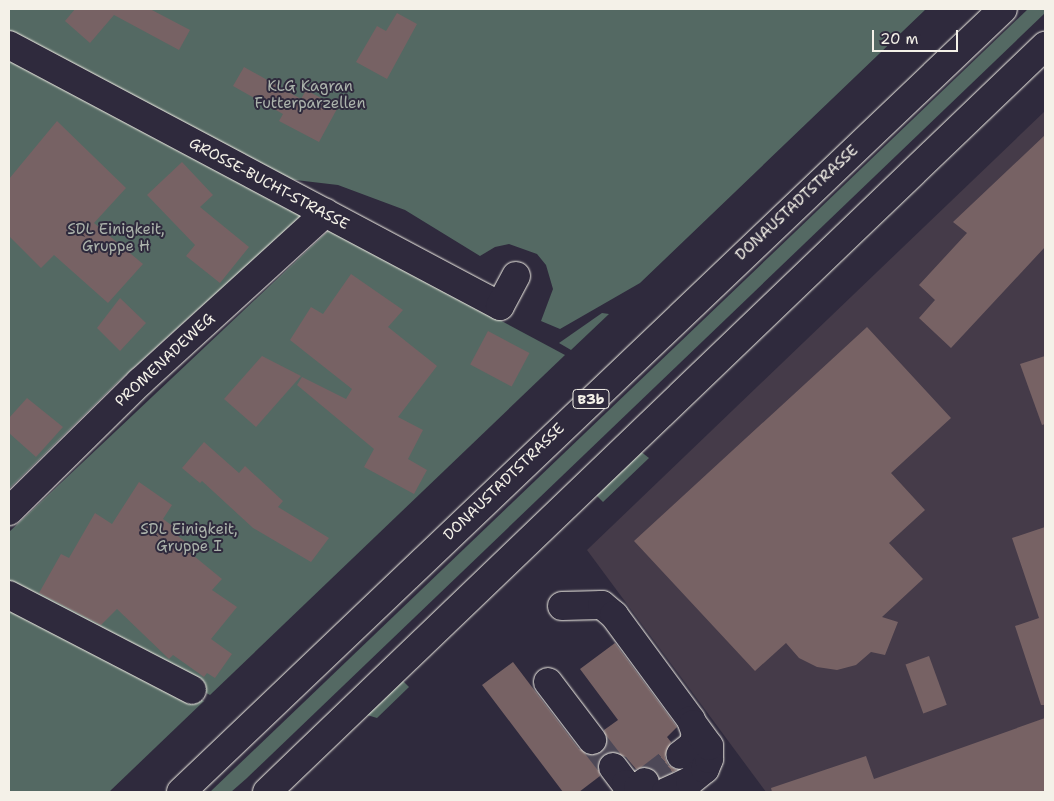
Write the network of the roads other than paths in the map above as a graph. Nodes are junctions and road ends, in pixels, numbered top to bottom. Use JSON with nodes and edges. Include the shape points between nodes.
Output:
{"nodes":[{"id":1,"x":1003,"y":9,"type":"edge"},
{"id":2,"x":9,"y":45,"type":"edge"},
{"id":3,"x":1045,"y":46,"type":"edge"},
{"id":4,"x":325,"y":213,"type":"junction"},
{"id":5,"x":516,"y":276,"type":"dead end"},
{"id":6,"x":9,"y":511,"type":"edge"},
{"id":7,"x":9,"y":595,"type":"edge"},
{"id":8,"x":562,"y":606,"type":"dead end"},
{"id":9,"x":548,"y":682,"type":"dead end"},
{"id":10,"x":192,"y":690,"type":"dead end"},
{"id":11,"x":691,"y":720,"type":"junction"},
{"id":12,"x":592,"y":740,"type":"tunnel mouth"},
{"id":13,"x":680,"y":755,"type":"tunnel mouth"},
{"id":14,"x":636,"y":784,"type":"edge"},
{"id":15,"x":181,"y":792,"type":"edge"},
{"id":16,"x":266,"y":792,"type":"edge"}],
"edges":[{"from":1,"to":15,"type":"main road","name":"DONAUSTADTSTRASSE","number":"B3b"},
{"from":2,"to":4,"type":"main road","name":"GROSSE-BUCHT-STRASSE"},
{"from":3,"to":16,"type":"main road"},
{"from":4,"to":5,"type":"main road","name":"GROSSE-BUCHT-STRASSE","via":[[500,306]]},
{"from":4,"to":6,"type":"main road","name":"PROMENADEWEG","via":[[140,382]]},
{"from":7,"to":10,"type":"main road"},
{"from":8,"to":11,"type":"main road","via":[[602,605],[614,615]]},
{"from":9,"to":12,"type":"main road"},
{"from":11,"to":13,"type":"main road","via":[[696,734],[693,745]]},
{"from":11,"to":14,"type":"main road","via":[[709,746],[705,769],[690,781]]}]}
